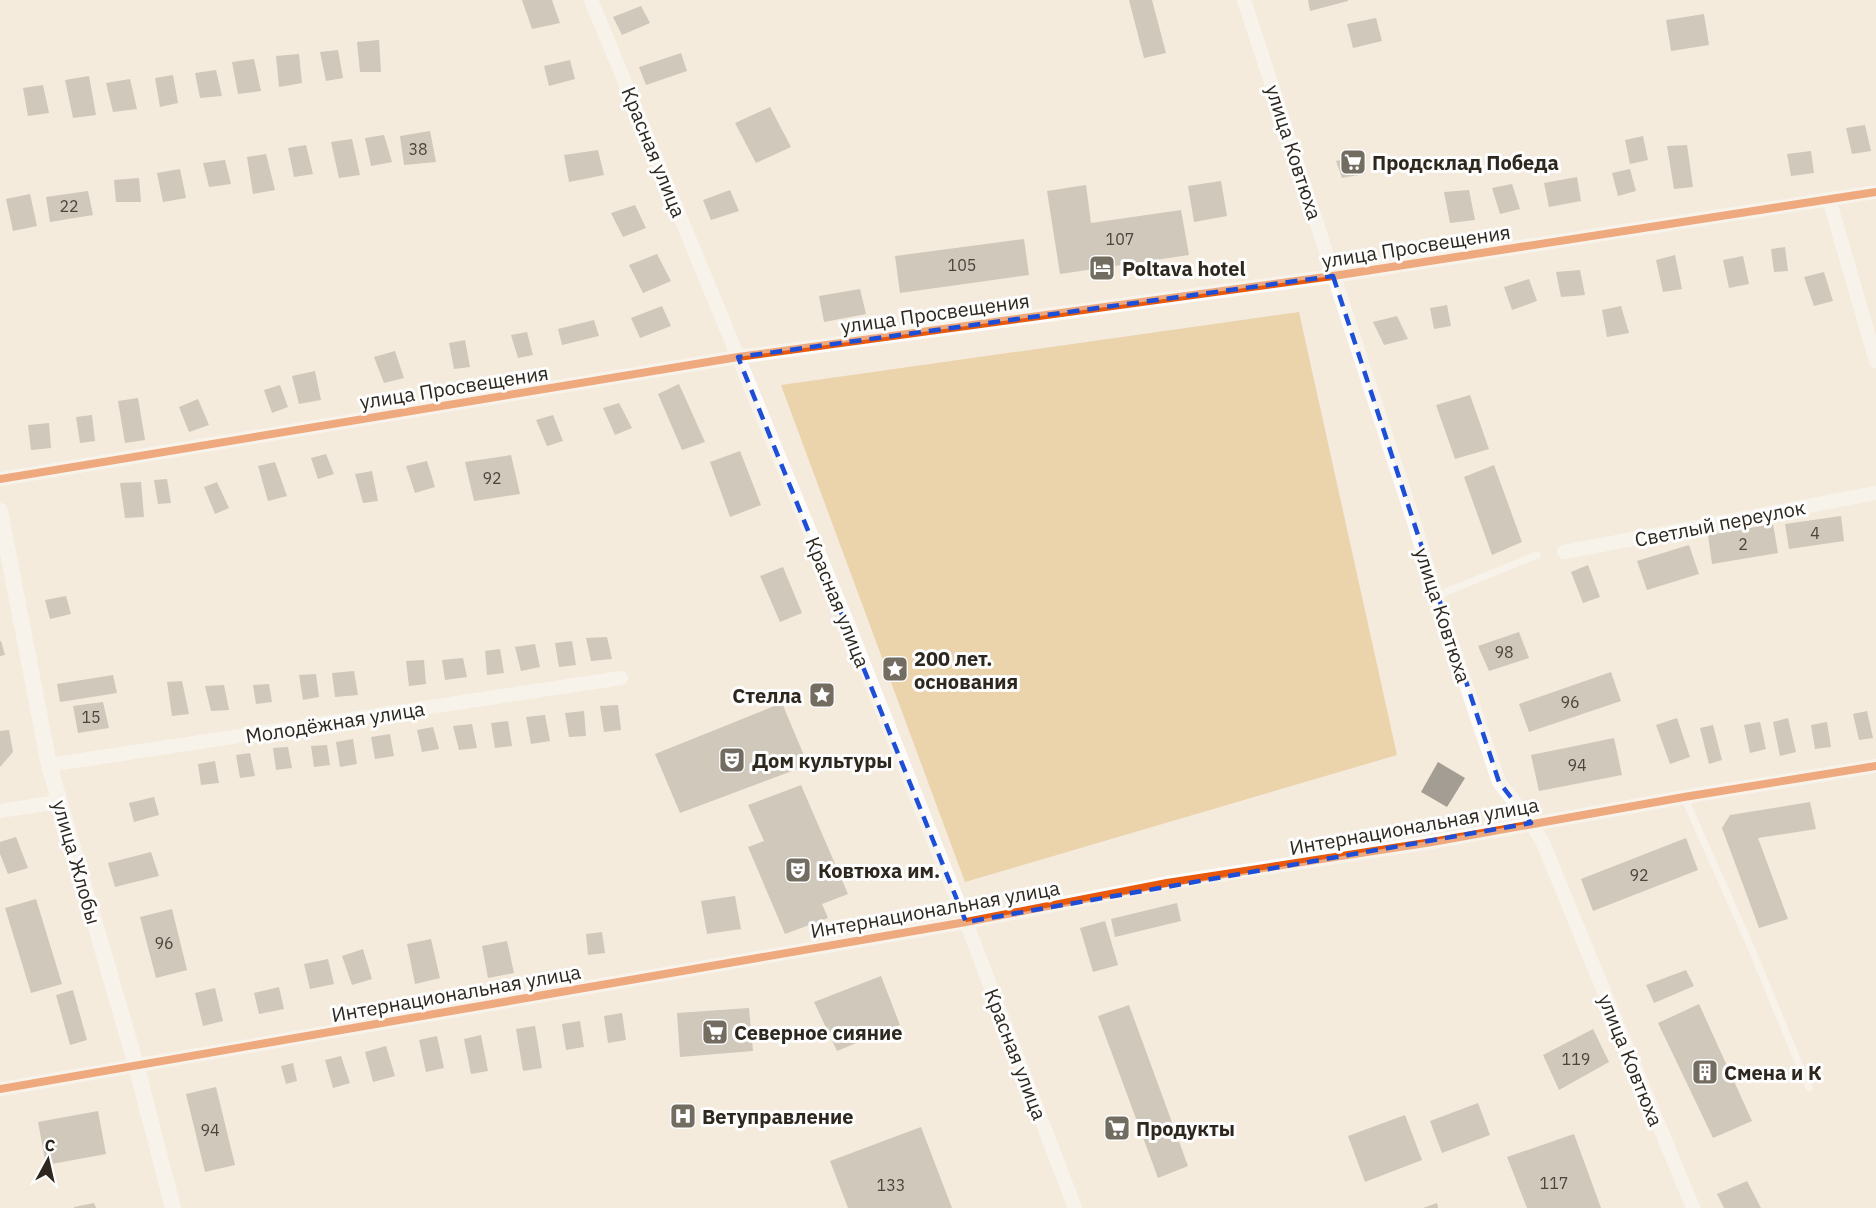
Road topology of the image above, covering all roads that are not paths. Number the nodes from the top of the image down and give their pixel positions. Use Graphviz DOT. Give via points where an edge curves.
graph roads {
  1 [pos="591,0"];
  2 [pos="1244,0"];
  3 [pos="1876,192"];
  4 [pos="1829,199"];
  5 [pos="1333,276"];
  6 [pos="738,357"];
  7 [pos="1876,360"];
  8 [pos="0,479"];
  9 [pos="1876,493"];
  10 [pos="0,512"];
  11 [pos="1564,552"];
  12 [pos="1538,555"];
  13 [pos="1436,596"];
  14 [pos="621,678"];
  15 [pos="49,765"];
  16 [pos="1876,766"];
  17 [pos="1684,797"];
  18 [pos="58,802"];
  19 [pos="0,810"];
  20 [pos="1531,823"];
  21 [pos="966,922"];
  22 [pos="136,1065"];
  23 [pos="1809,1088"];
  24 [pos="0,1089"];
  25 [pos="173,1208"];
  26 [pos="1076,1208"];
  27 [pos="1693,1208"];
  1 -- 6 [label="street, Красная улица"];
  2 -- 5 [label="street, улица Ковтюха"];
  3 -- 4 [label="street, улица Просвещения"];
  4 -- 5 [label="street, улица Просвещения"];
  4 -- 7 [label="street"];
  5 -- 6 [label="street, улица Просвещения"];
  5 -- 13 [label="street, улица Ковтюха"];
  6 -- 8 [label="street, улица Просвещения"];
  6 -- 21 [label="street, Красная улица"];
  9 -- 11 [label="street, Светлый переулок"];
  10 -- 15 [label="street, улица Жлобы"];
  12 -- 13 [label="lane"];
  13 -- 20 [label="street, улица Ковтюха" via="1499,782"];
  14 -- 15 [label="street, Молодёжная улица"];
  15 -- 18 [label="street, улица Жлобы"];
  16 -- 17 [label="street, Интернациональная улица"];
  17 -- 20 [label="street, Интернациональная улица"];
  17 -- 23 [label="lane"];
  18 -- 19 [label="street"];
  18 -- 22 [label="street, улица Жлобы"];
  20 -- 21 [label="street, Интернациональная улица"];
  20 -- 27 [label="street, улица Ковтюха" via="1543,843"];
  21 -- 22 [label="street, Интернациональная улица"];
  21 -- 26 [label="street, Красная улица"];
  22 -- 24 [label="street, Интернациональная улица"];
  22 -- 25 [label="street, улица Жлобы"];
}
